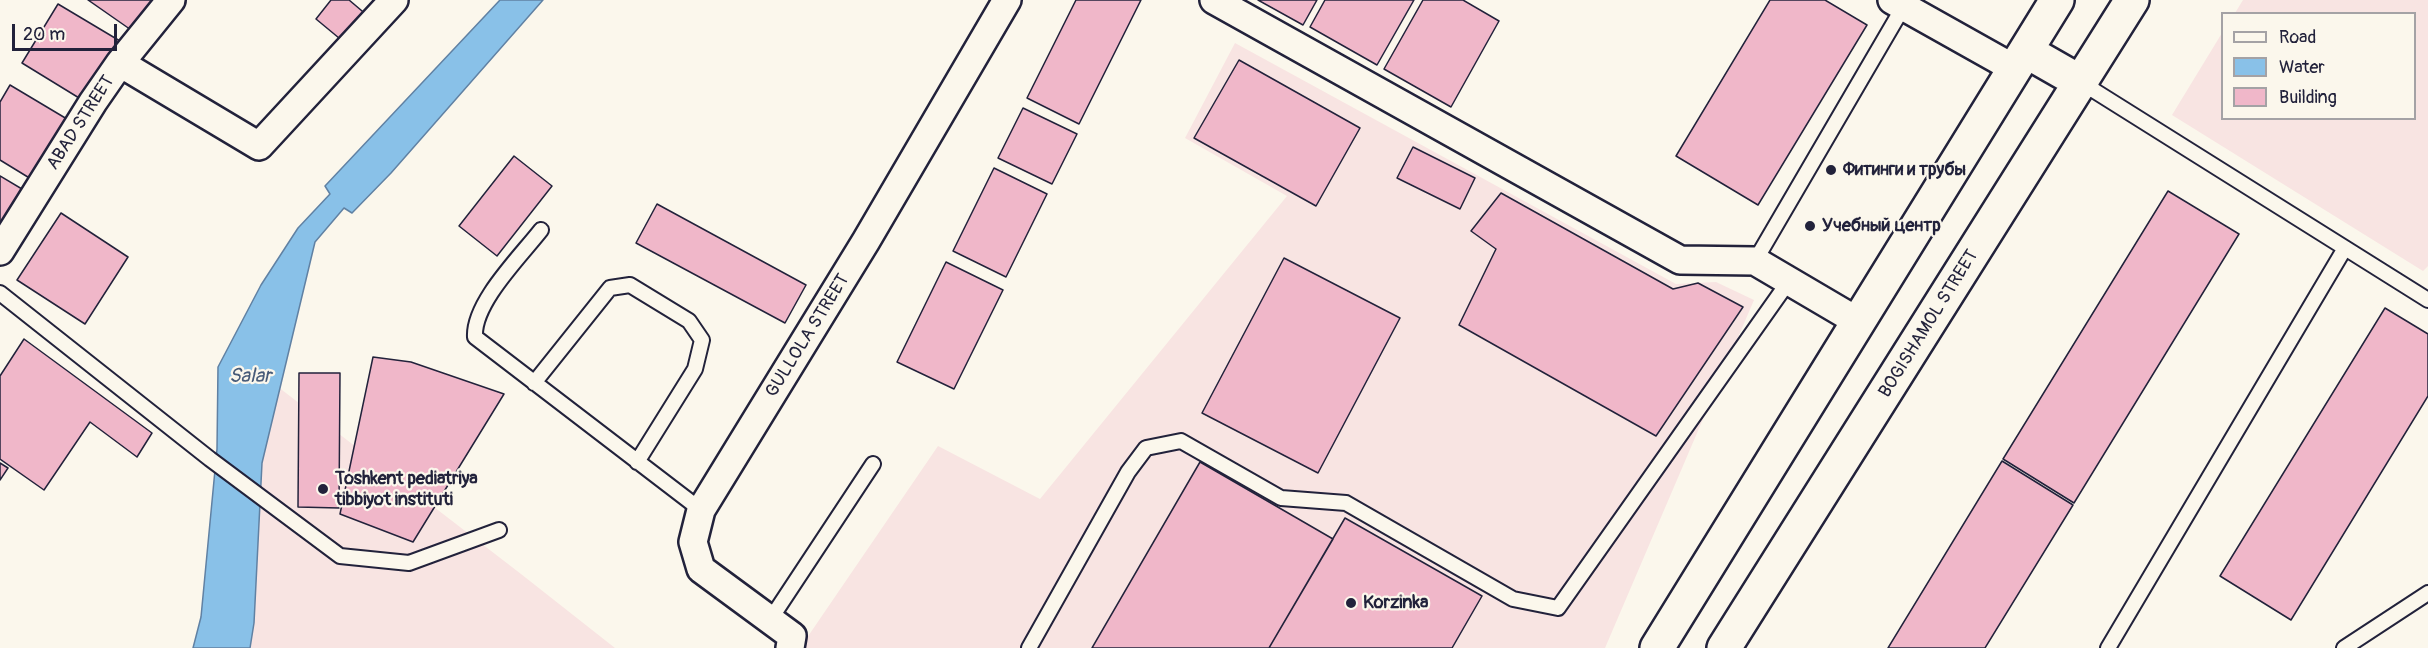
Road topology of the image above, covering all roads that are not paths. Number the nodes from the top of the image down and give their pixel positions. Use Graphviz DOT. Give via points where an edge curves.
graph roads {
  1 [pos="171,0"];
  2 [pos="394,0"];
  3 [pos="1214,0"];
  4 [pos="2056,0"];
  5 [pos="2132,0"];
  6 [pos="1005,1"];
  7 [pos="1901,2"];
  8 [pos="2020,60"];
  9 [pos="120,63"];
  10 [pos="2082,83"];
  11 [pos="541,230"];
  12 [pos="2345,248"];
  13 [pos="0,251"];
  14 [pos="1755,261"];
  15 [pos="1789,281"];
  16 [pos="0,293"];
  17 [pos="2428,300"];
  18 [pos="1857,321"];
  19 [pos="534,383"];
  20 [pos="637,462"];
  21 [pos="873,464"];
  22 [pos="701,510"];
  23 [pos="499,530"];
  24 [pos="2428,593"];
  25 [pos="770,620"];
  26 [pos="790,648"];
  27 [pos="1029,648"];
  28 [pos="1657,648"];
  29 [pos="1724,648"];
  30 [pos="2108,648"];
  31 [pos="2344,648"];
  1 -- 9 [label="street, ABAD STREET"];
  2 -- 9 [label="street" via="259,146"];
  3 -- 14 [label="street" via="1680,260"];
  4 -- 8 [label="main road"];
  5 -- 10 [label="main road, BOGISHAMOL STREET"];
  6 -- 22 [label="street, GULLOLA STREET" via="860,251"];
  7 -- 8 [label="street"];
  7 -- 14 [label="lane"];
  8 -- 10 [label="main road"];
  8 -- 18 [label="main road"];
  9 -- 13 [label="street, ABAD STREET"];
  10 -- 12 [label="lane"];
  10 -- 29 [label="main road, BOGISHAMOL STREET"];
  11 -- 19 [label="lane" via="482,307 474,327 475,337"];
  12 -- 17 [label="lane"];
  12 -- 30 [label="lane"];
  14 -- 15 [label="street"];
  15 -- 18 [label="street"];
  15 -- 27 [label="lane" via="1558,608 1513,599 1346,504 1281,498 1181,441 1146,448 1128,472"];
  16 -- 23 [label="lane" via="340,556 409,563"];
  18 -- 28 [label="main road"];
  19 -- 20 [label="lane"];
  19 -- 20 [label="lane" via="610,288 630,285 689,321 702,339 695,369"];
  20 -- 22 [label="lane"];
  21 -- 25 [label="lane"];
  22 -- 25 [label="street, GULLOLA STREET" via="693,542 701,569"];
  24 -- 31 [label="lane"];
  25 -- 26 [label="street, GULLOLA STREET" via="792,636"];
}
